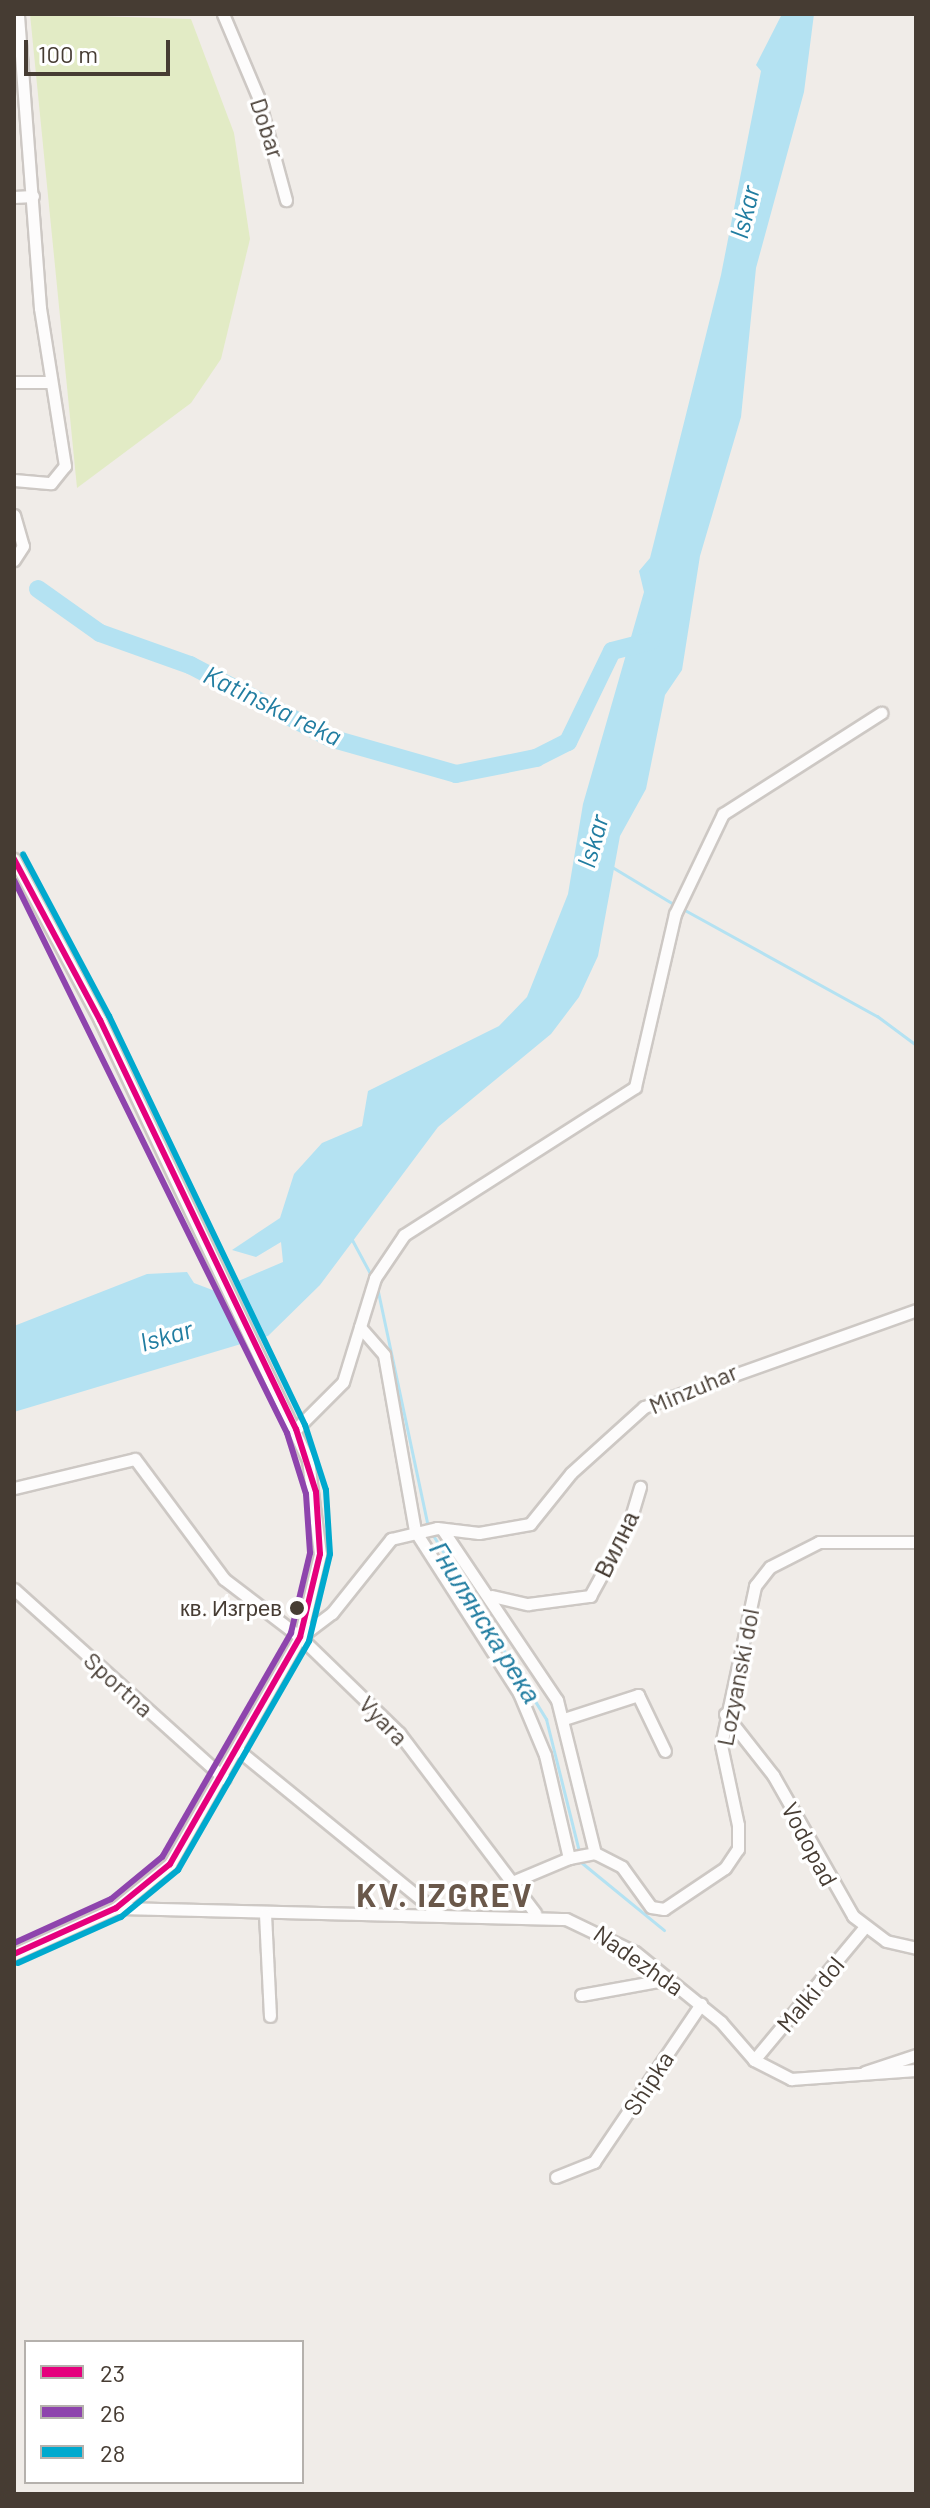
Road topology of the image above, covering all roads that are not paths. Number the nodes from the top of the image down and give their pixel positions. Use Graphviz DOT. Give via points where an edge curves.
graph roads {
  1 [pos="18,14"];
  2 [pos="223,14"];
  3 [pos="33,196"];
  4 [pos="14,197"];
  5 [pos="286,200"];
  6 [pos="14,382"];
  7 [pos="51,382"];
  8 [pos="14,480"];
  9 [pos="14,515"];
  10 [pos="14,560"];
  11 [pos="881,713"];
  12 [pos="14,859"];
  13 [pos="916,1310"];
  14 [pos="360,1327"];
  15 [pos="296,1429"];
  16 [pos="640,1487"];
  17 [pos="14,1488"];
  18 [pos="439,1529"];
  19 [pos="418,1530"];
  20 [pos="916,1542"];
  21 [pos="14,1589"];
  22 [pos="492,1596"];
  23 [pos="300,1637"];
  24 [pos="725,1714"];
  25 [pos="564,1719"];
  26 [pos="238,1750"];
  27 [pos="665,1751"];
  28 [pos="224,1778"];
  29 [pos="591,1853"];
  30 [pos="571,1857"];
  31 [pos="512,1882"];
  32 [pos="116,1908"];
  33 [pos="438,1913"];
  34 [pos="535,1913"];
  35 [pos="265,1914"];
  36 [pos="865,1927"];
  37 [pos="916,1948"];
  38 [pos="14,1954"];
  39 [pos="669,1979"];
  40 [pos="581,1995"];
  41 [pos="701,2004"];
  42 [pos="270,2016"];
  43 [pos="916,2055"];
  44 [pos="754,2060"];
  45 [pos="916,2070"];
  46 [pos="853,2077"];
  47 [pos="556,2177"];
  1 -- 3 [label="street"];
  2 -- 5 [label="street, Dobar" via="258,97"];
  3 -- 4 [label="street"];
  3 -- 7 [label="street"];
  6 -- 7 [label="street"];
  7 -- 8 [label="street" via="65,466 59,481"];
  9 -- 10 [label="street" via="23,546"];
  11 -- 14 [label="street" via="736,802 709,832 675,914 635,1087 414,1226 375,1278"];
  12 -- 15 [label="street" via="181,1187"];
  13 -- 18 [label="street, Minzuhar" via="644,1407 571,1473 530,1524 479,1533"];
  14 -- 15 [label="street" via="343,1382"];
  14 -- 19 [label="street" via="384,1355"];
  15 -- 23 [label="street" via="320,1523 318,1577"];
  16 -- 22 [label="street, Вилна" via="628,1527 590,1596 528,1604"];
  17 -- 23 [label="street, Vyara" via="135,1459 203,1556"];
  18 -- 19 [label="street, Minzuhar"];
  18 -- 22 [label="street"];
  19 -- 23 [label="street" via="391,1539 332,1613"];
  19 -- 30 [label="street" via="519,1693 545,1755"];
  20 -- 24 [label="street, Lozyanski dol" via="819,1542 770,1567 749,1607 741,1671"];
  21 -- 28 [label="street, Sportna"];
  22 -- 25 [label="street"];
  23 -- 26 [label="street"];
  23 -- 31 [label="street, Vyara" via="399,1733"];
  24 -- 29 [label="street, Lozyanski dol" via="722,1770 738,1825 738,1849 725,1868 664,1909 651,1907 622,1867"];
  24 -- 36 [label="street, Vodopad" via="773,1775 838,1896"];
  25 -- 27 [label="street" via="638,1695"];
  25 -- 29 [label="street"];
  26 -- 28 [label="street"];
  26 -- 33 [label="street"];
  28 -- 32 [label="street" via="170,1864"];
  29 -- 30 [label="street"];
  30 -- 31 [label="street"];
  31 -- 34 [label="street, Vyara"];
  32 -- 35 [label="street, Nadezhda"];
  32 -- 38 [label="street"];
  33 -- 34 [label="street, Nadezhda"];
  33 -- 35 [label="street, Nadezhda"];
  34 -- 39 [label="street, Nadezhda" via="593,1926"];
  35 -- 42 [label="street"];
  36 -- 37 [label="street, Vodopad"];
  36 -- 44 [label="street, Malki dol"];
  39 -- 40 [label="street"];
  39 -- 41 [label="street, Nadezhda"];
  41 -- 44 [label="street, Nadezhda"];
  41 -- 47 [label="street, Shipka" via="594,2162"];
  43 -- 46 [label="street"];
  44 -- 46 [label="street, Nadezhda" via="791,2079"];
  45 -- 46 [label="street"];
}
